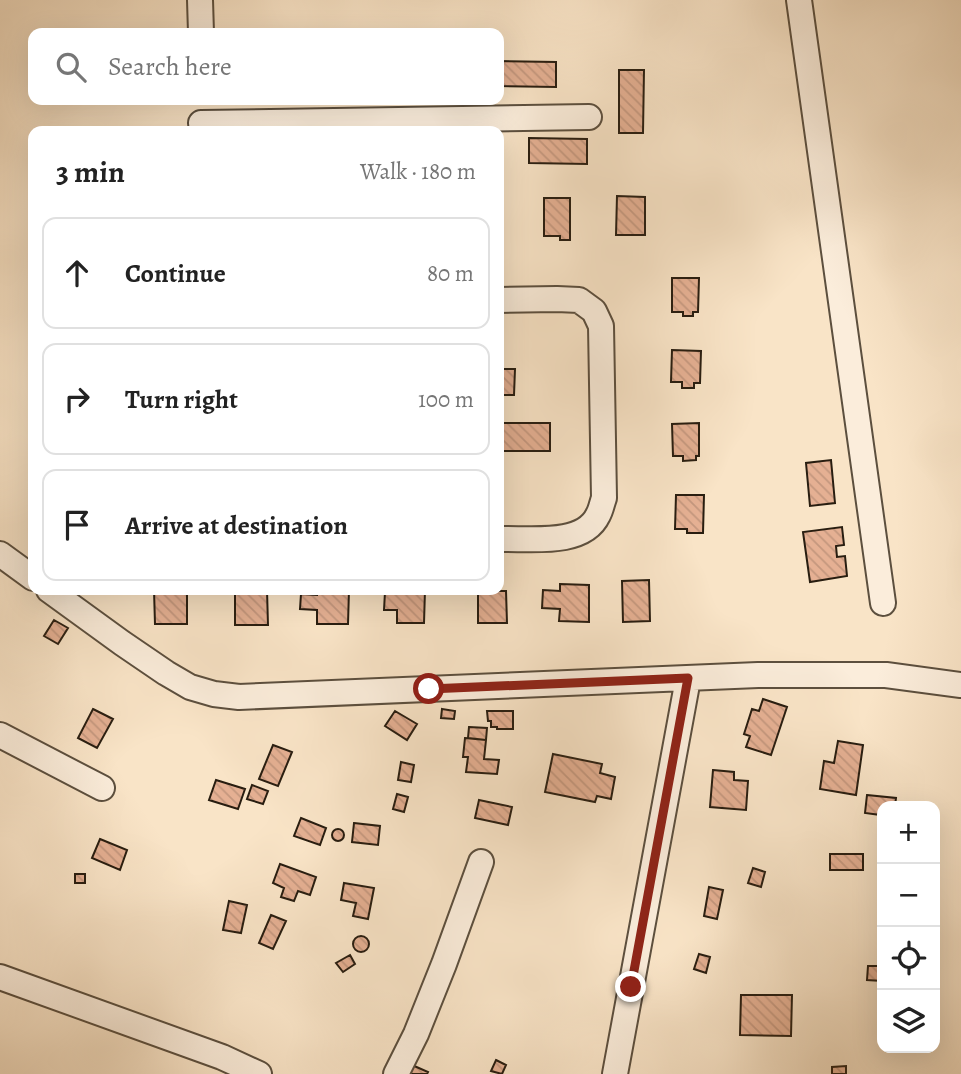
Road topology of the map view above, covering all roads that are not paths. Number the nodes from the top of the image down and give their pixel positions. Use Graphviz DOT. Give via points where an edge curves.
graph roads {
  1 [pos="200,0"];
  2 [pos="805,1"];
  3 [pos="201,28"];
  4 [pos="589,117"];
  5 [pos="201,118"];
  6 [pos="504,300"];
  7 [pos="504,538"];
  8 [pos="0,554"];
  9 [pos="28,574"];
  10 [pos="56,595"];
  11 [pos="883,603"];
  12 [pos="688,678"];
  13 [pos="961,685"];
  14 [pos="0,735"];
  15 [pos="102,788"];
  16 [pos="481,862"];
  17 [pos="0,977"];
  18 [pos="619,1071"];
  19 [pos="259,1074"];
  20 [pos="396,1074"];
  1 -- 3 [label="street"];
  2 -- 11 [label="street"];
  4 -- 5 [label="street"];
  6 -- 7 [label="street" via="579,300 594,311 601,326 604,498 598,517 584,531 566,538"];
  8 -- 9 [label="street"];
  10 -- 12 [label="street" via="166,673 214,694 239,697"];
  12 -- 13 [label="street" via="886,675"];
  12 -- 18 [label="street"];
  14 -- 15 [label="street"];
  16 -- 20 [label="street" via="416,1034"];
  17 -- 19 [label="street" via="222,1056"];
}
